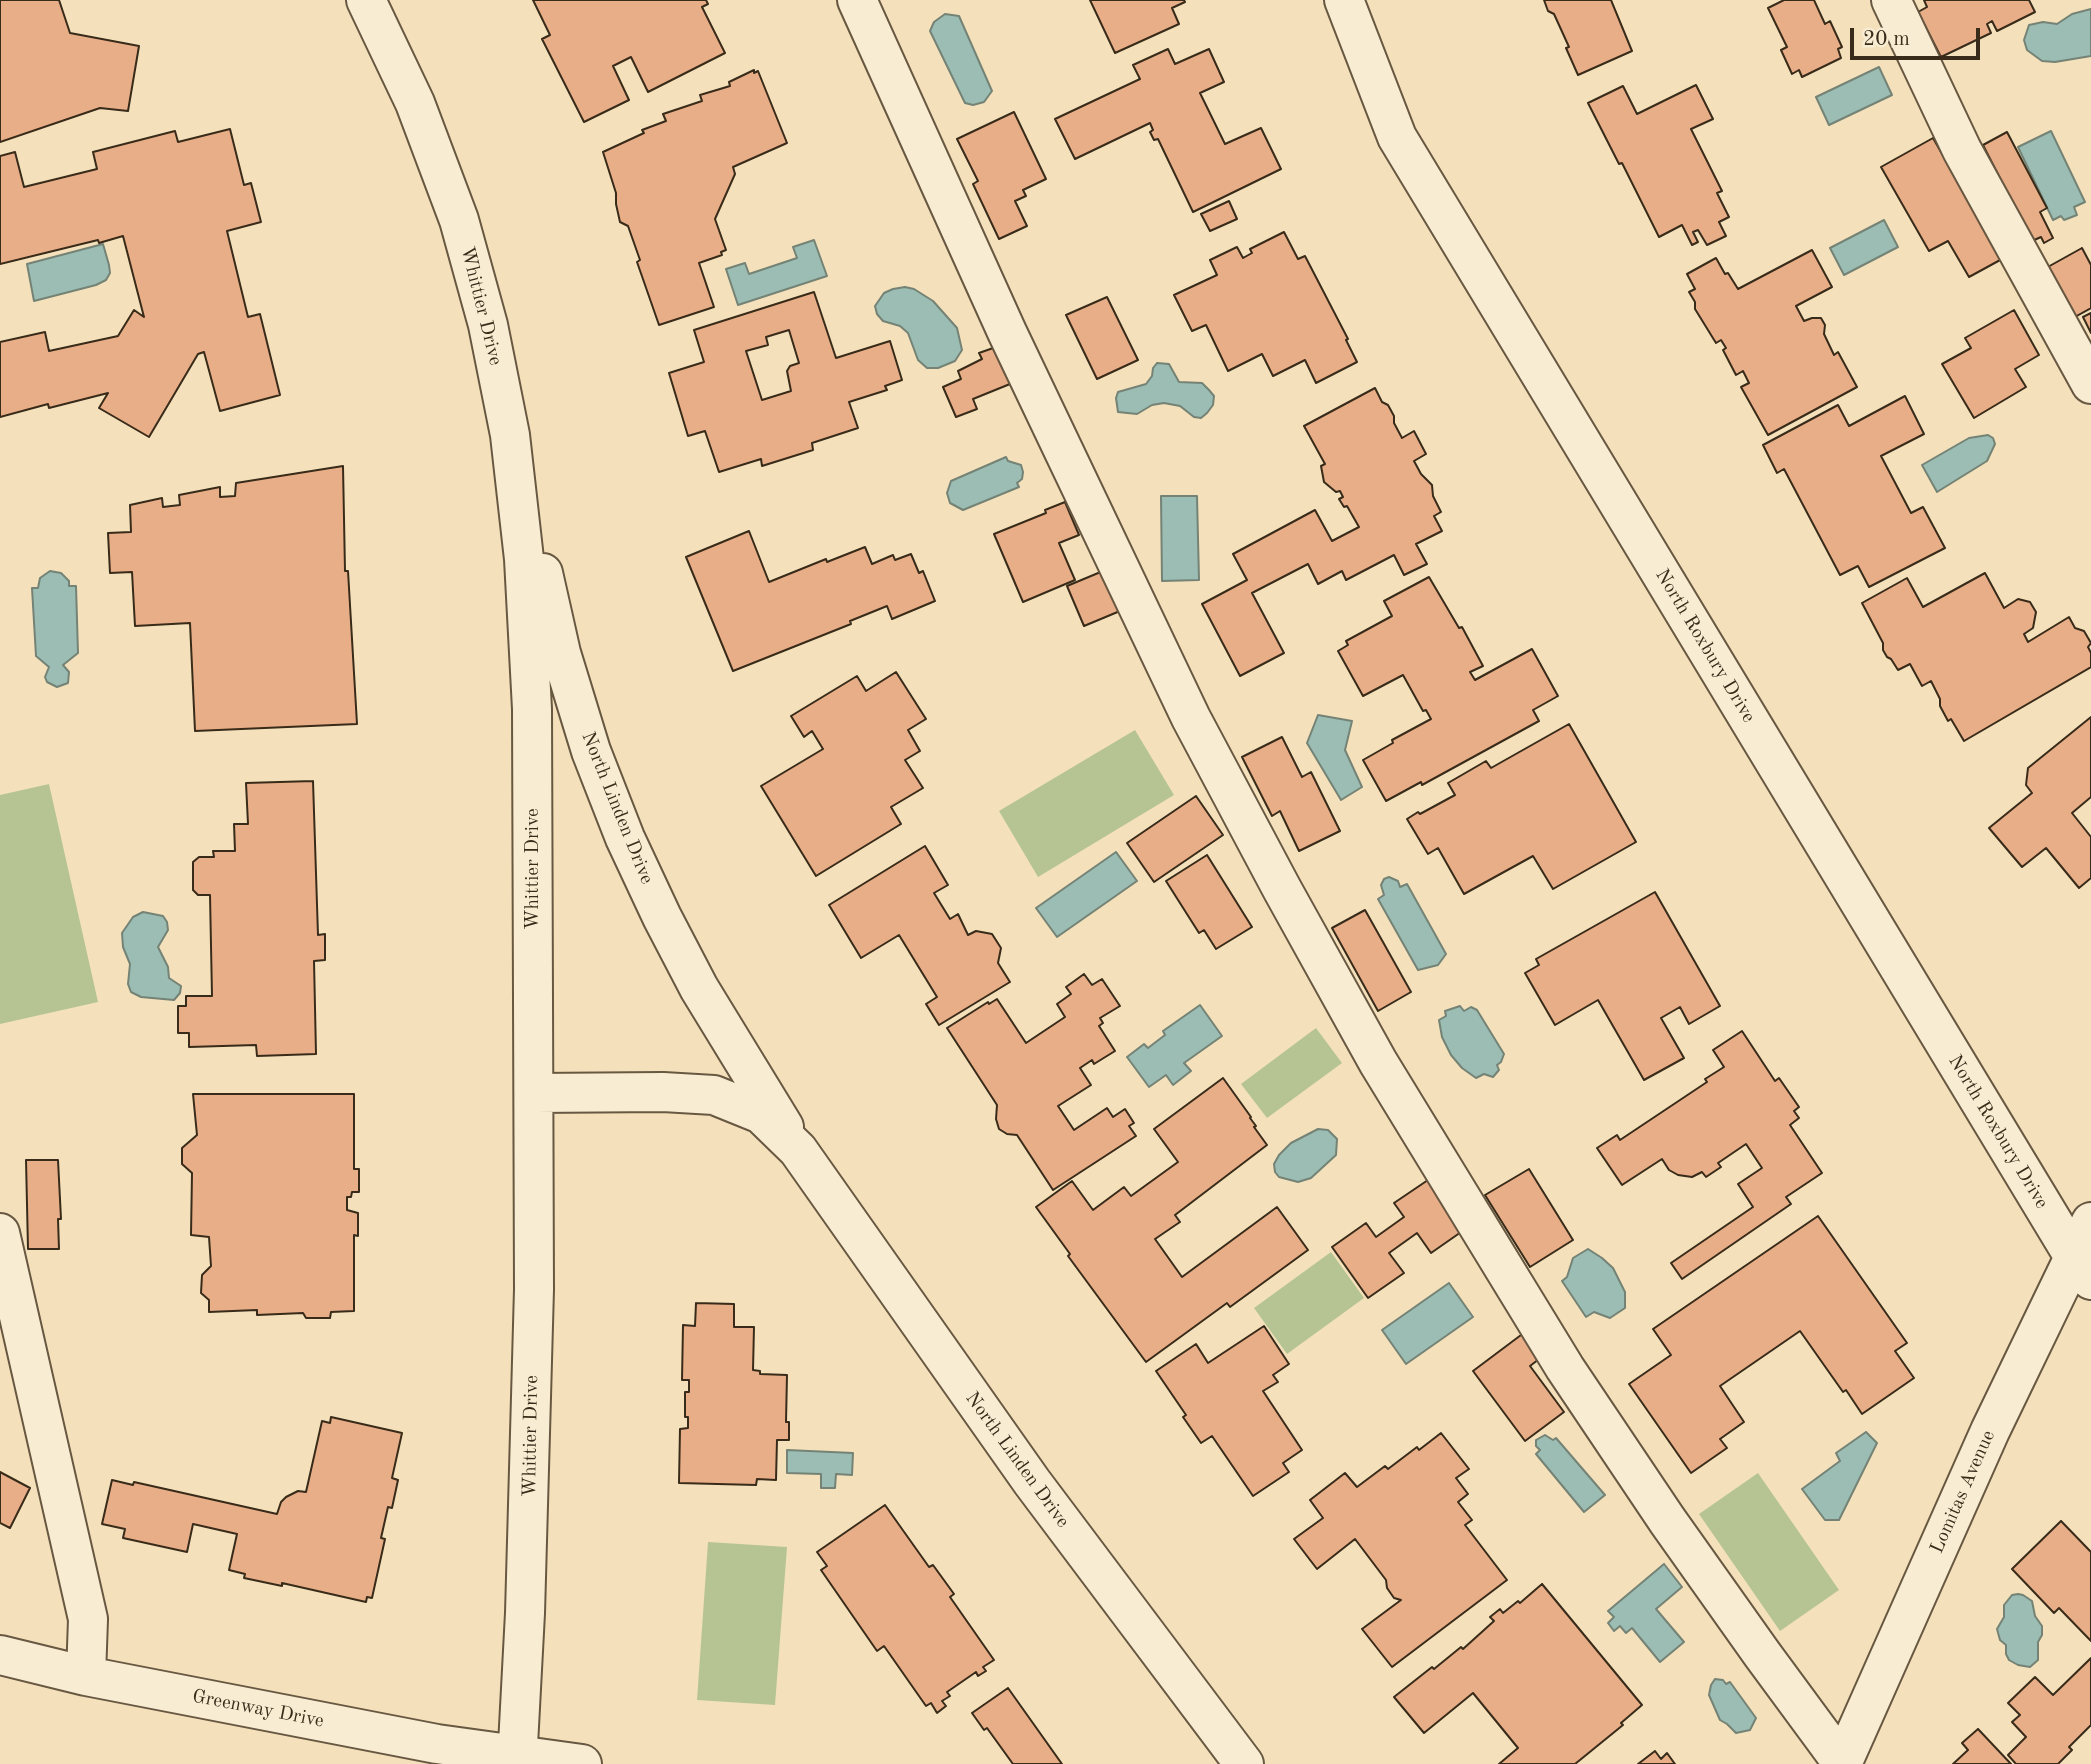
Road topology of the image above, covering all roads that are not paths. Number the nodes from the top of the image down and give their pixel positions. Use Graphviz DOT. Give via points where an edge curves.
graph roads {
  1 [pos="366,0"];
  2 [pos="857,0"];
  3 [pos="1344,0"];
  4 [pos="1891,0"];
  5 [pos="2091,384"];
  6 [pos="510,435"];
  7 [pos="535,1093"];
  8 [pos="798,1150"];
  9 [pos="2091,1222"];
  10 [pos="0,1233"];
  11 [pos="2082,1268"];
  12 [pos="0,1655"];
  13 [pos="86,1676"];
  14 [pos="518,1760"];
  15 [pos="582,1764"];
  16 [pos="1244,1764"];
  17 [pos="1842,1764"];
  1 -- 6 [label="street, Whittier Drive" via="415,103 459,220 488,325"];
  2 -- 17 [label="street" via="1007,332 1191,718 1371,1051 1565,1368 1667,1520"];
  3 -- 11 [label="street, North Roxbury Drive" via="1397,137"];
  4 -- 5 [label="street" via="1962,150"];
  6 -- 7 [label="street, Whittier Drive" via="524,559 532,709"];
  6 -- 8 [label="street, North Linden Drive" via="561,653 591,751 625,838 699,988"];
  7 -- 8 [label="street, North Linden Drive" via="714,1095 761,1114"];
  7 -- 14 [label="street, Whittier Drive" via="531,1434"];
  8 -- 16 [label="street, North Linden Drive" via="1032,1482"];
  9 -- 11 [label="street, Lomitas Avenue"];
  10 -- 13 [label="street" via="88,1619"];
  11 -- 17 [label="street, Lomitas Avenue" via="1990,1431"];
  12 -- 13 [label="street, Greenway Drive"];
  13 -- 14 [label="street, Greenway Drive"];
  14 -- 15 [label="street, Greenway Drive"];
}
